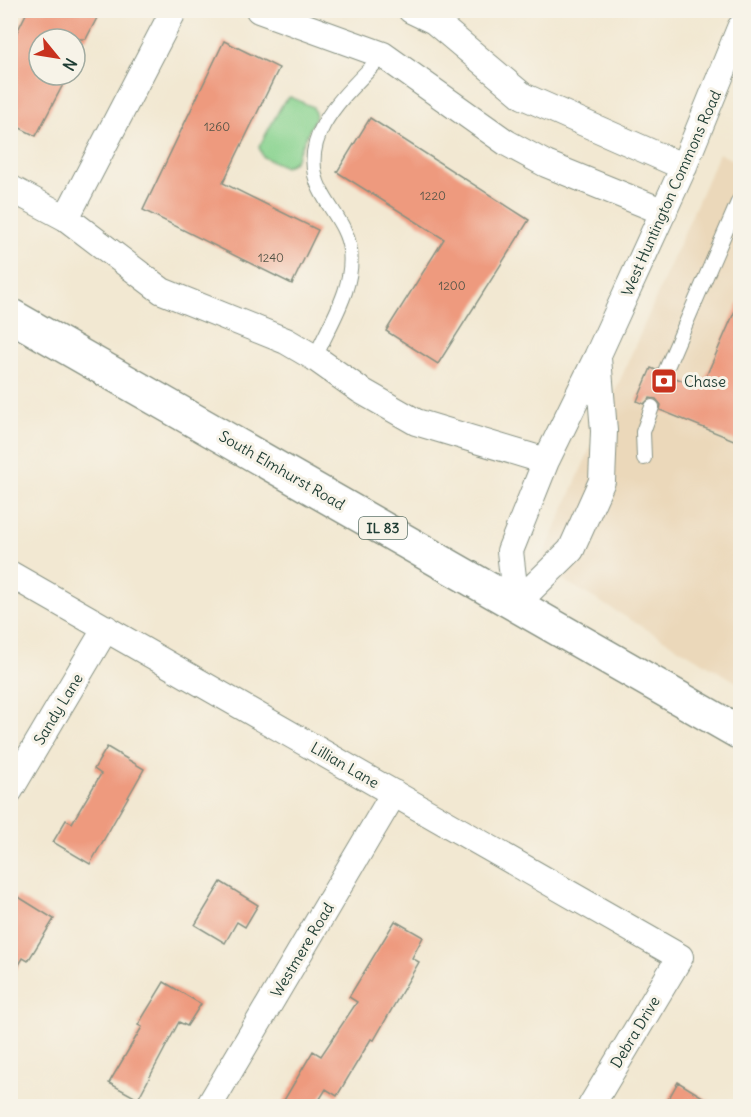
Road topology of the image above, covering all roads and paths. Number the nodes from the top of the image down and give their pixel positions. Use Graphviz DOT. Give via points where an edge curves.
graph roads {
  1 [pos="174,10"];
  2 [pos="259,10"];
  3 [pos="411,10"];
  4 [pos="741,28"];
  5 [pos="383,54"];
  6 [pos="684,167"];
  7 [pos="10,188"];
  8 [pos="739,200"];
  9 [pos="664,212"];
  10 [pos="66,218"];
  11 [pos="10,315"];
  12 [pos="597,357"];
  13 [pos="315,358"];
  14 [pos="664,374"];
  15 [pos="652,407"];
  16 [pos="644,458"];
  17 [pos="546,461"];
  18 [pos="10,574"];
  19 [pos="516,604"];
  20 [pos="106,628"];
  21 [pos="741,733"];
  22 [pos="10,789"];
  23 [pos="394,793"];
  24 [pos="680,957"];
  25 [pos="209,1107"];
  26 [pos="591,1107"];
  1 -- 10 [label="street"];
  2 -- 5 [label="street"];
  3 -- 6 [label="street" via="434,21 523,96"];
  4 -- 6 [label="street, West Huntington Commons Road"];
  5 -- 9 [label="street" via="507,143 546,164"];
  5 -- 13 [label="lane" via="334,107 313,148 315,175 346,234 350,252 345,294"];
  6 -- 9 [label="street, West Huntington Commons Road"];
  7 -- 10 [label="street"];
  8 -- 14 [label="lane"];
  9 -- 12 [label="street, West Huntington Commons Road"];
  10 -- 13 [label="street" via="162,291 286,341"];
  11 -- 19 [label="main road, South Elmhurst Road / IL 83"];
  12 -- 17 [label="street, West Huntington Commons Road"];
  12 -- 19 [label="street" via="604,431 602,481 571,550"];
  13 -- 17 [label="street" via="416,422"];
  15 -- 16 [label="lane" via="643,432"];
  17 -- 19 [label="street, West Huntington Commons Road" via="510,551"];
  18 -- 20 [label="street, Lillian Lane"];
  19 -- 21 [label="main road, South Elmhurst Road / IL 83"];
  20 -- 22 [label="street, Sandy Lane"];
  20 -- 23 [label="street, Lillian Lane"];
  23 -- 24 [label="street, Lillian Lane"];
  23 -- 25 [label="street, Westmere Road"];
  24 -- 26 [label="street, Debra Drive"];
}
